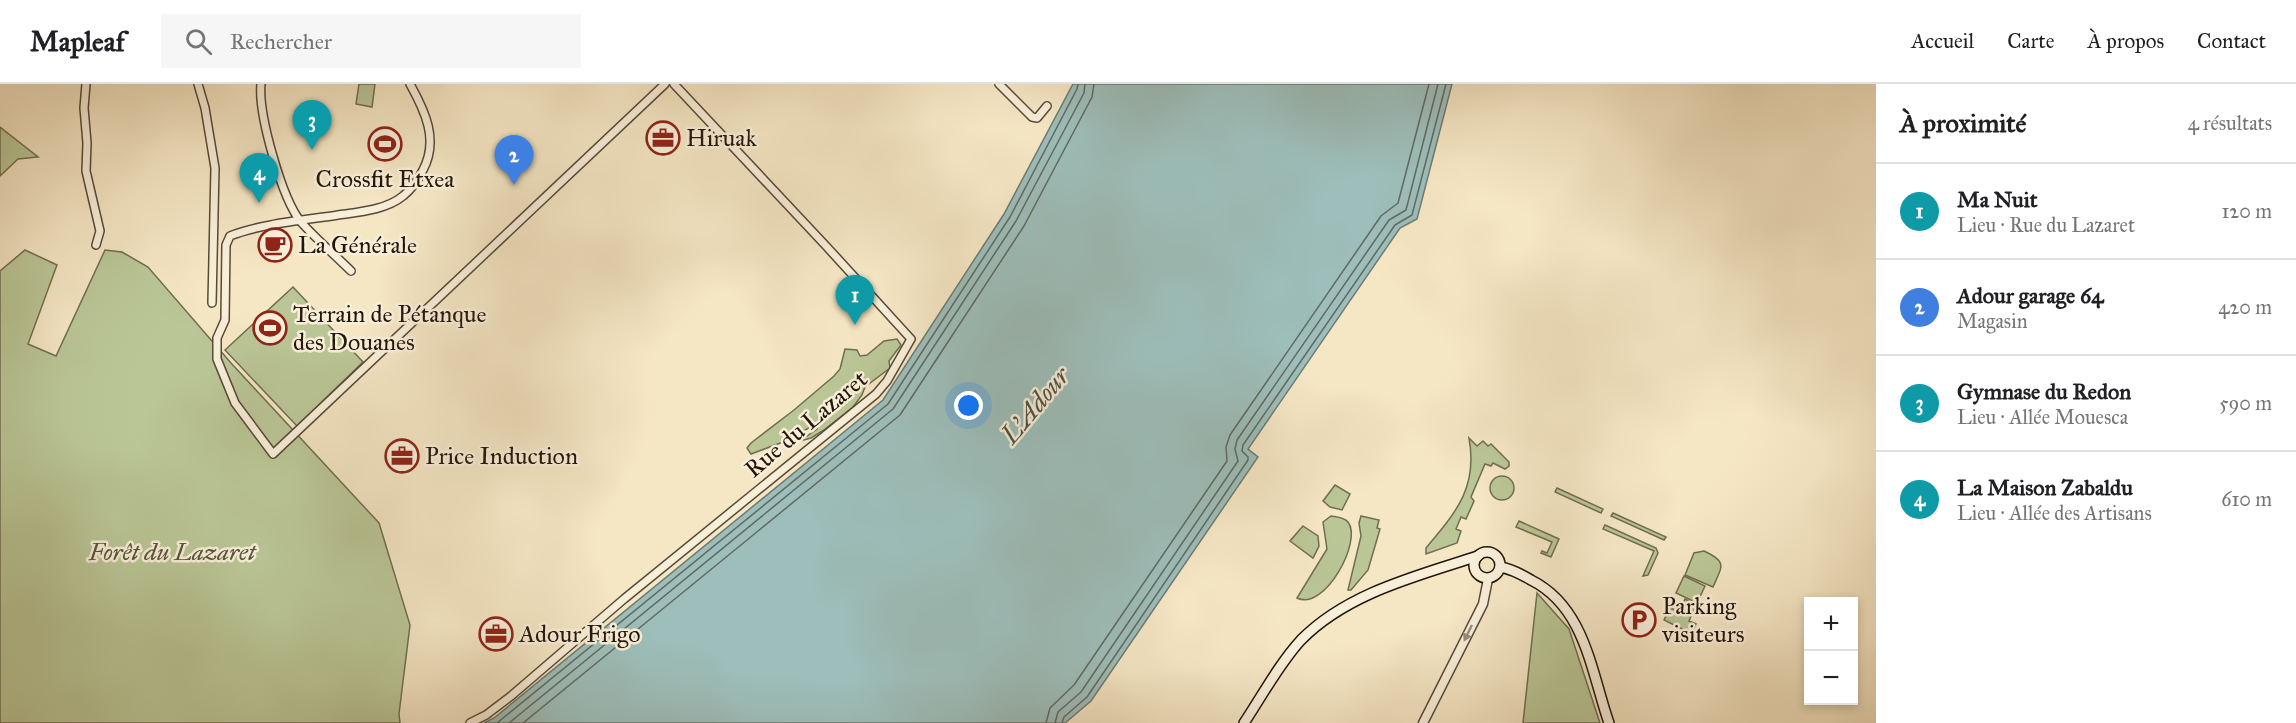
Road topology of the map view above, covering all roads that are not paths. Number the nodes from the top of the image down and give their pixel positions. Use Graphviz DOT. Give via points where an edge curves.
graph roads {
  1 [pos="86,84"];
  2 [pos="198,84"];
  3 [pos="261,84"];
  4 [pos="410,84"];
  5 [pos="665,84"];
  6 [pos="999,84"];
  7 [pos="676,85"];
  8 [pos="1047,106"];
  9 [pos="300,221"];
  10 [pos="96,245"];
  11 [pos="351,271"];
  12 [pos="212,303"];
  13 [pos="1478,556"];
  14 [pos="1461,561"];
  15 [pos="1474,566"];
  16 [pos="1500,567"];
  17 [pos="1488,579"];
  18 [pos="470,723"];
  19 [pos="1244,723"];
  20 [pos="1423,723"];
  21 [pos="1610,723"];
  1 -- 10 [label="street" via="86,171 100,231"];
  2 -- 12 [label="street" via="215,168"];
  3 -- 9 [label="street" via="263,115 287,198"];
  4 -- 9 [label="street" via="426,115 430,135 426,164 415,184 402,197 385,205"];
  5 -- 9 [label="street" via="273,454 236,402 217,359 217,338 225,320 226,245 230,236 238,233"];
  6 -- 8 [label="street" via="1032,117 1036,118"];
  7 -- 18 [label="street, Rue du Lazaret" via="910,339 876,394 511,696"];
  9 -- 11 [label="street"];
  13 -- 14 [label="main road"];
  13 -- 15 [label="main road"];
  13 -- 16 [label="main road" via="1493,553"];
  14 -- 15 [label="main road"];
  14 -- 19 [label="main road" via="1410,578 1327,619 1300,642"];
  15 -- 17 [label="main road" via="1476,573"];
  16 -- 17 [label="main road"];
  16 -- 21 [label="main road" via="1540,584 1571,616 1586,645"];
  17 -- 20 [label="street, one-way" via="1483,604"];
}
